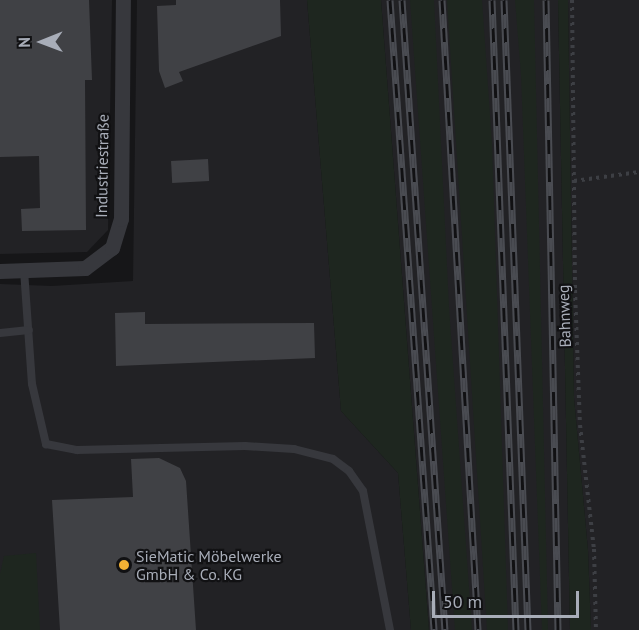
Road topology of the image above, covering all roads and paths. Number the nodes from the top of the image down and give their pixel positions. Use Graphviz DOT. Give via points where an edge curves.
graph roads {
  1 [pos="123,0"];
  2 [pos="572,0"];
  3 [pos="639,172"];
  4 [pos="574,181"];
  5 [pos="24,270"];
  6 [pos="0,271"];
  7 [pos="29,330"];
  8 [pos="0,333"];
  9 [pos="390,630"];
  10 [pos="596,630"];
  1 -- 5 [label="street, Industriestraße" via="121,219 112,248 85,268"];
  2 -- 4 [label="path, Bahnweg"];
  3 -- 4 [label="path"];
  4 -- 10 [label="path, Bahnweg" via="580,425 594,549"];
  5 -- 6 [label="street, Industriestraße"];
  5 -- 7 [label="lane"];
  7 -- 8 [label="lane"];
  7 -- 9 [label="lane" via="32,384 46,444 77,450 245,446 294,450 333,459 349,471 363,491"];
}
